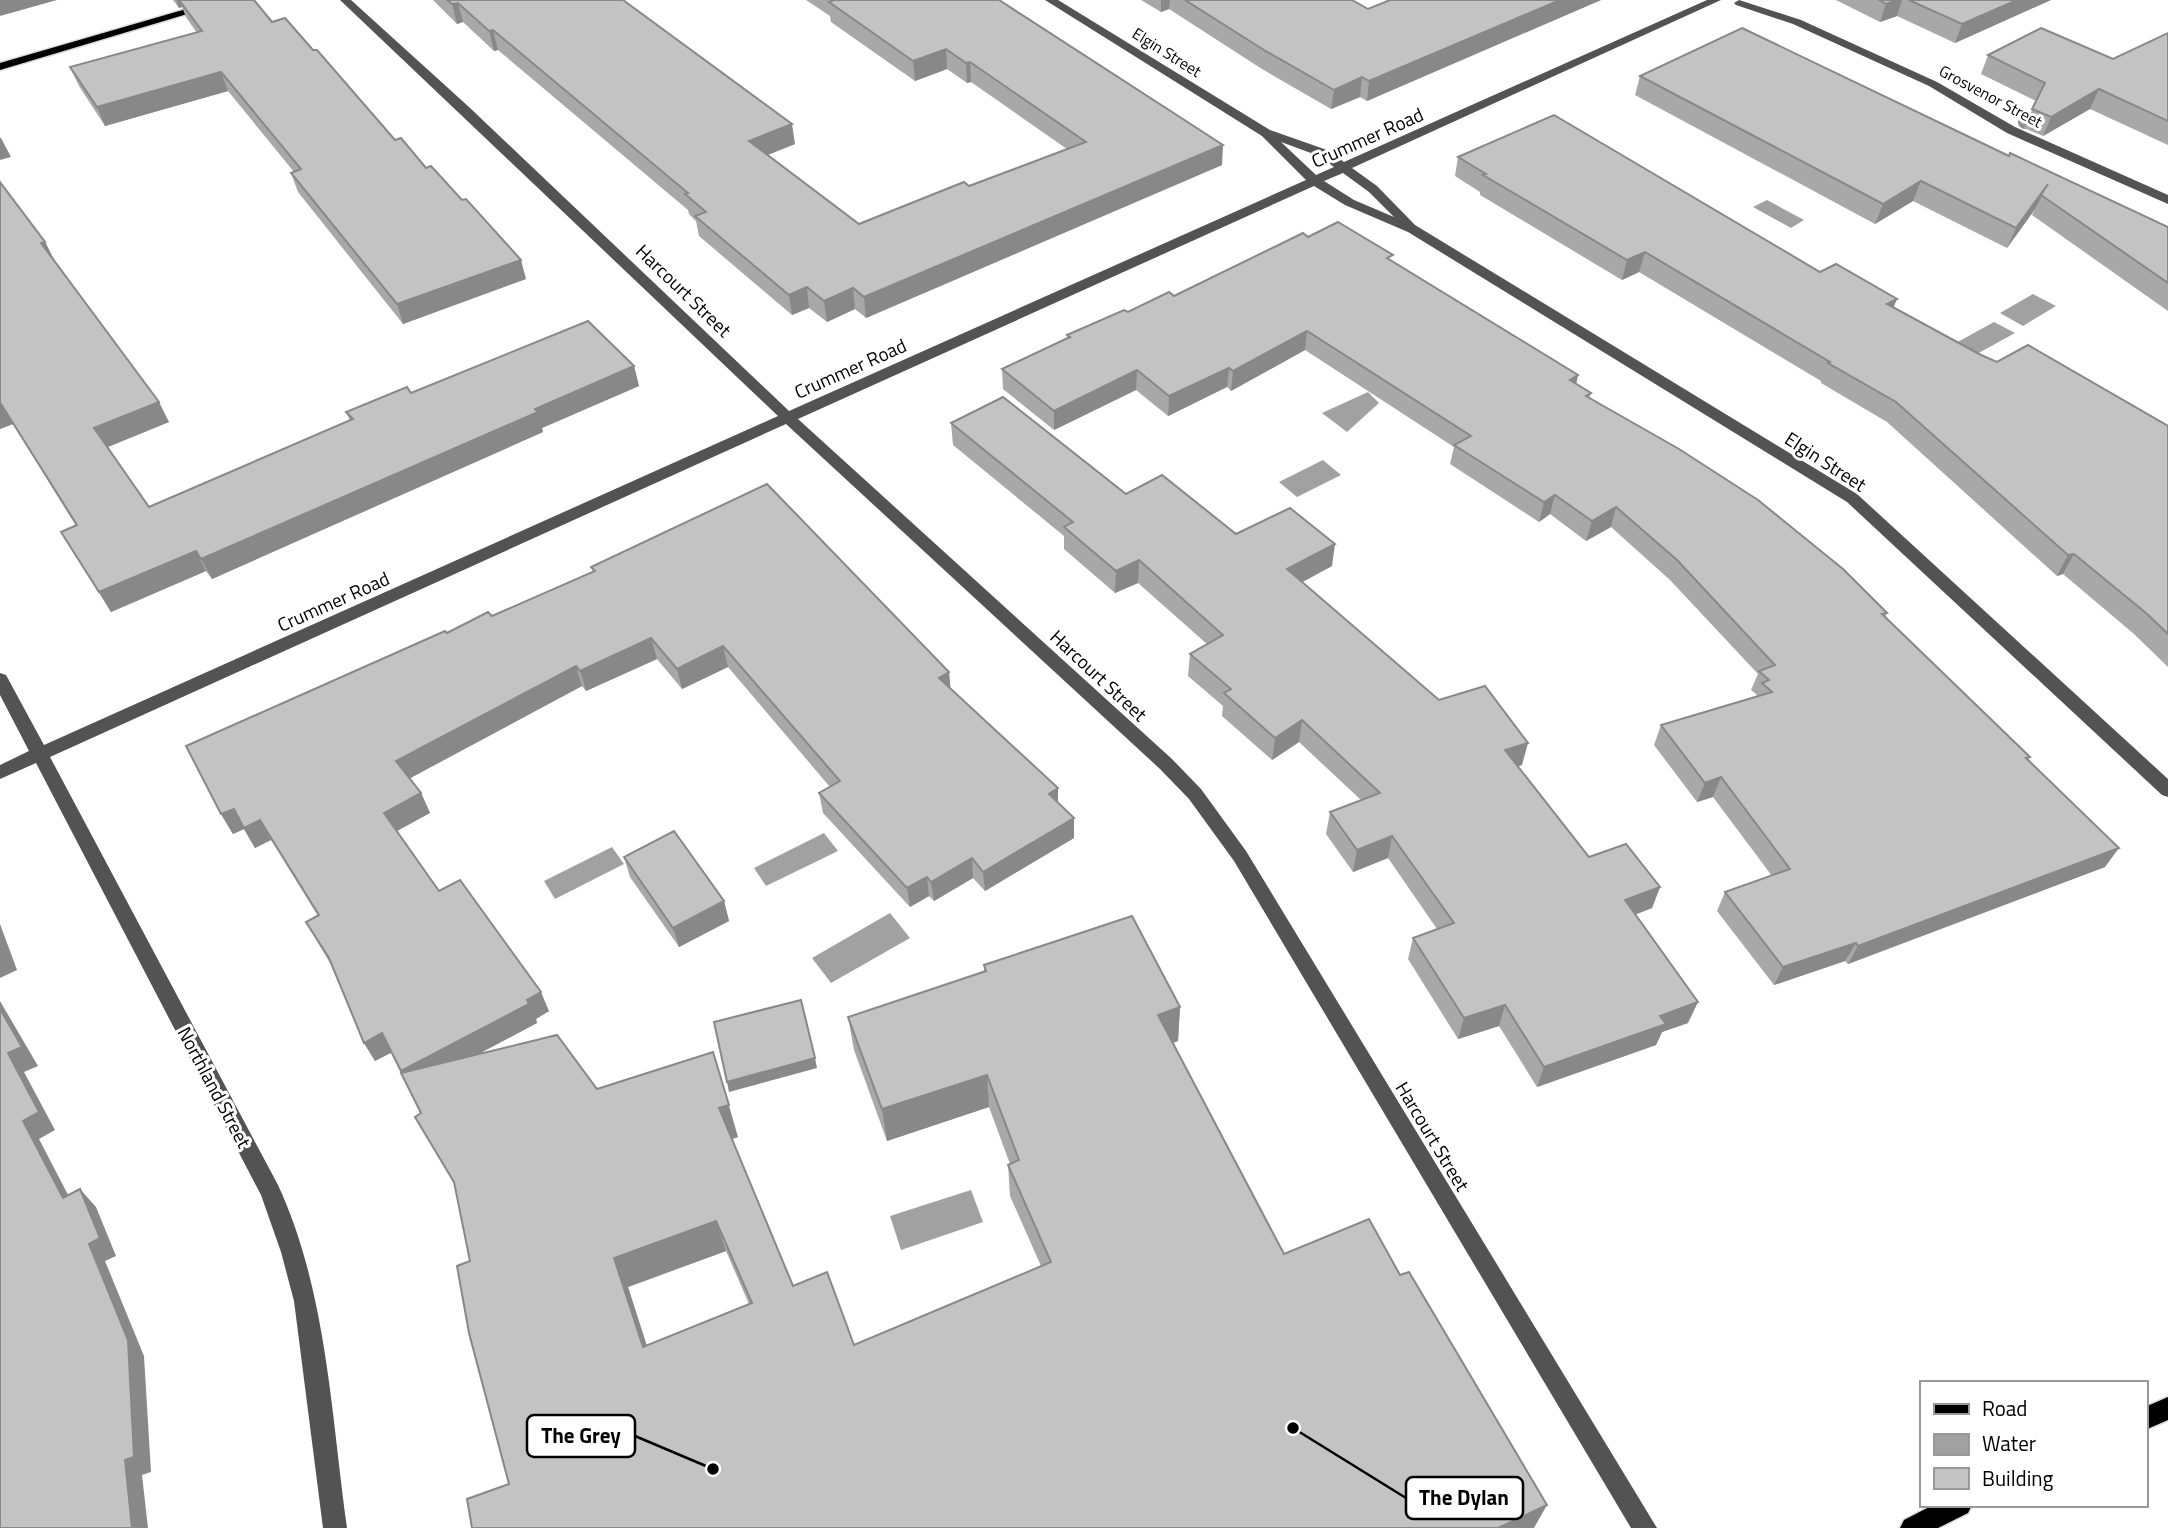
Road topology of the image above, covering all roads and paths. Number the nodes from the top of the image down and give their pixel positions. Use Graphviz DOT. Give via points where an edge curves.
graph roads {
  1 [pos="229,0"];
  2 [pos="345,0"];
  3 [pos="1050,0"];
  4 [pos="1716,0"];
  5 [pos="1727,0"];
  6 [pos="1755,0"];
  7 [pos="1766,0"];
  8 [pos="1740,3"];
  9 [pos="1797,22"];
  10 [pos="0,67"];
  11 [pos="1266,133"];
  12 [pos="1345,169"];
  13 [pos="1316,182"];
  14 [pos="2168,200"];
  15 [pos="1413,229"];
  16 [pos="787,418"];
  17 [pos="0,678"];
  18 [pos="39,754"];
  19 [pos="0,772"];
  20 [pos="2168,790"];
  21 [pos="2168,1408"];
  22 [pos="2147,1418"];
  23 [pos="1956,1507"];
  24 [pos="335,1528"];
  25 [pos="1645,1528"];
  26 [pos="1912,1528"];
  1 -- 10 [label="main road"];
  2 -- 16 [label="street, Harcourt Street"];
  3 -- 11 [label="street, Elgin Street"];
  4 -- 12 [label="street, Crummer Road"];
  5 -- 8 [label="street, Grosvenor Street"];
  6 -- 8 [label="street"];
  7 -- 9 [label="street, Grosvenor Street"];
  8 -- 9 [label="street, Grosvenor Street"];
  9 -- 14 [label="street, Grosvenor Street" via="1933,84 2011,130"];
  11 -- 12 [label="street, Elgin Street" via="1323,153"];
  11 -- 13 [label="street, Elgin Street"];
  12 -- 13 [label="street, Crummer Road"];
  12 -- 15 [label="street, Elgin Street" via="1373,189"];
  13 -- 15 [label="street, Elgin Street" via="1338,198"];
  13 -- 16 [label="street, Crummer Road"];
  15 -- 20 [label="street, Elgin Street" via="1852,498"];
  16 -- 18 [label="street, Crummer Road"];
  16 -- 25 [label="street, Harcourt Street" via="1166,764 1218,823"];
  17 -- 18 [label="street, Northland Street"];
  18 -- 19 [label="street, Crummer Road"];
  18 -- 24 [label="street, Northland Street" via="271,1192 305,1301"];
  21 -- 22 [label="main road"];
  23 -- 26 [label="main road"];
}
